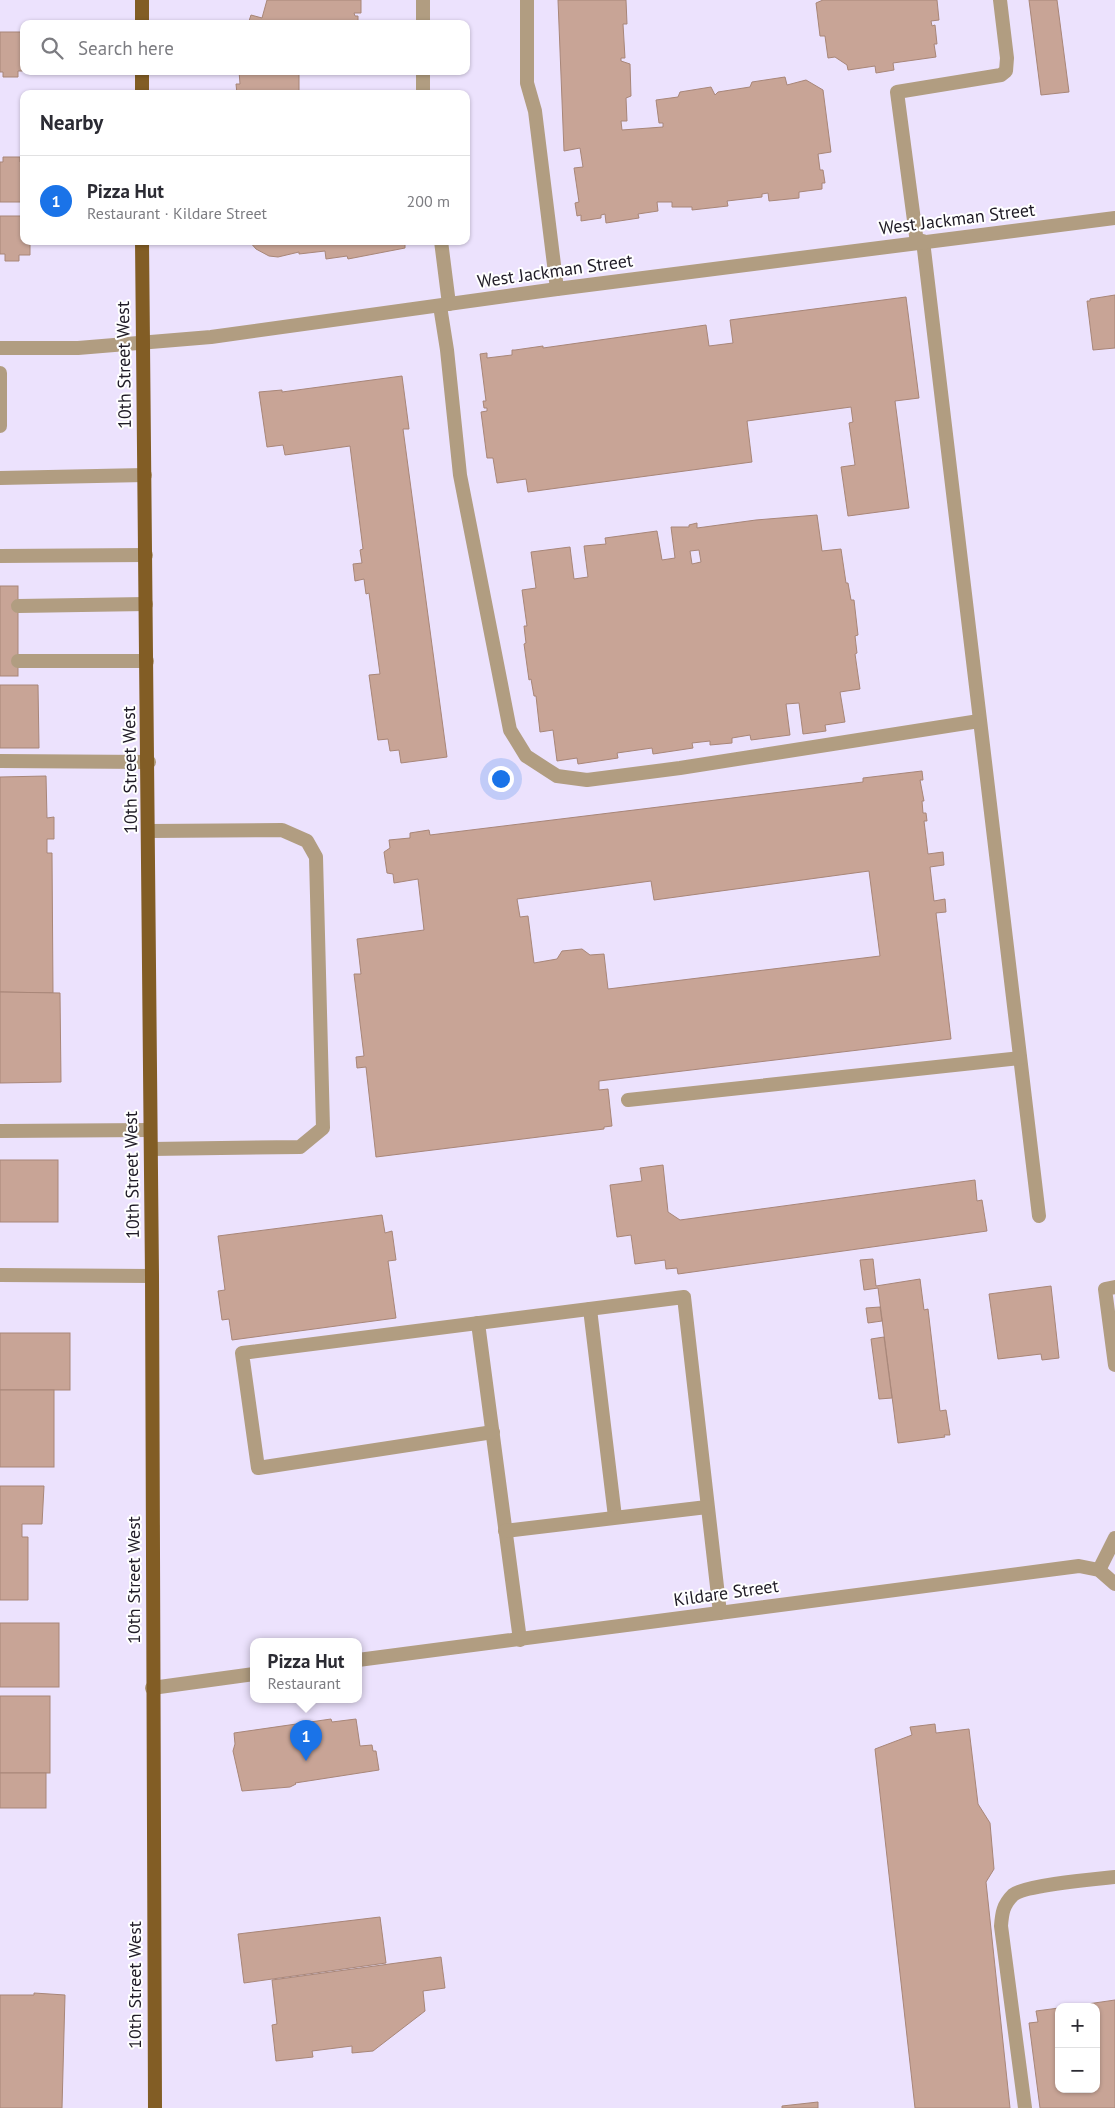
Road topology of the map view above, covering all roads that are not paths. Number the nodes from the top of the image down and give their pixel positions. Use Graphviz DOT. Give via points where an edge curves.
graph roads {
  1 [pos="142,0"];
  2 [pos="423,0"];
  3 [pos="527,0"];
  4 [pos="1000,0"];
  5 [pos="142,20"];
  6 [pos="423,20"];
  7 [pos="142,75"];
  8 [pos="423,75"];
  9 [pos="142,90"];
  10 [pos="423,90"];
  11 [pos="1115,218"];
  12 [pos="920,242"];
  13 [pos="142,245"];
  14 [pos="441,245"];
  15 [pos="557,289"];
  16 [pos="444,305"];
  17 [pos="143,344"];
  18 [pos="0,348"];
  19 [pos="0,373"];
  20 [pos="0,426"];
  21 [pos="145,476"];
  22 [pos="0,478"];
  23 [pos="146,555"];
  24 [pos="0,556"];
  25 [pos="146,604"];
  26 [pos="18,606"];
  27 [pos="18,661"];
  28 [pos="147,661"];
  29 [pos="979,722"];
  30 [pos="0,761"];
  31 [pos="149,762"];
  32 [pos="149,831"];
  33 [pos="1020,1058"];
  34 [pos="628,1100"];
  35 [pos="150,1130"];
  36 [pos="0,1131"];
  37 [pos="151,1149"];
  38 [pos="1039,1216"];
  39 [pos="0,1275"];
  40 [pos="152,1276"];
  41 [pos="1115,1287"];
  42 [pos="590,1309"];
  43 [pos="478,1323"];
  44 [pos="1115,1365"];
  45 [pos="494,1432"];
  46 [pos="707,1506"];
  47 [pos="615,1517"];
  48 [pos="505,1531"];
  49 [pos="1115,1538"];
  50 [pos="1099,1570"];
  51 [pos="1115,1584"];
  52 [pos="720,1612"];
  53 [pos="520,1640"];
  54 [pos="362,1660"];
  55 [pos="250,1675"];
  56 [pos="152,1688"];
  57 [pos="1115,1877"];
  58 [pos="154,2108"];
  59 [pos="1025,2108"];
  1 -- 5 [label="main road"];
  2 -- 6 [label="street"];
  3 -- 15 [label="street" via="527,83 535,110"];
  4 -- 12 [label="street" via="1006,72 897,92"];
  7 -- 9 [label="main road"];
  8 -- 10 [label="street"];
  11 -- 12 [label="street, West Jackman Street"];
  12 -- 15 [label="street, West Jackman Street"];
  12 -- 29 [label="street"];
  13 -- 17 [label="main road, 10th Street West"];
  14 -- 16 [label="street"];
  15 -- 16 [label="street, West Jackman Street"];
  16 -- 17 [label="street, West Jackman Street"];
  16 -- 29 [label="street" via="460,476 510,730 526,756 557,776 588,780"];
  17 -- 18 [label="street, West Jackman Street"];
  17 -- 21 [label="main road, 10th Street West"];
  19 -- 20 [label="street"];
  21 -- 22 [label="street"];
  21 -- 23 [label="main road, 10th Street West"];
  23 -- 24 [label="street"];
  23 -- 25 [label="main road, 10th Street West"];
  25 -- 26 [label="street"];
  25 -- 28 [label="main road, 10th Street West"];
  27 -- 28 [label="street"];
  28 -- 31 [label="main road, 10th Street West"];
  29 -- 33 [label="street"];
  30 -- 31 [label="street"];
  31 -- 32 [label="main road, 10th Street West"];
  32 -- 35 [label="main road, 10th Street West"];
  32 -- 37 [label="street" via="282,830 307,841 316,856 323,1128 300,1147"];
  33 -- 34 [label="street"];
  33 -- 38 [label="street"];
  35 -- 36 [label="street"];
  35 -- 37 [label="main road, 10th Street West"];
  37 -- 40 [label="main road, 10th Street West"];
  39 -- 40 [label="street"];
  40 -- 56 [label="main road, 10th Street West"];
  41 -- 44 [label="street" via="1105,1289"];
  42 -- 43 [label="street"];
  42 -- 46 [label="street" via="684,1297"];
  42 -- 47 [label="street"];
  43 -- 45 [label="street"];
  43 -- 45 [label="street" via="242,1352 258,1468"];
  45 -- 48 [label="street"];
  46 -- 47 [label="street"];
  46 -- 52 [label="street"];
  47 -- 48 [label="street"];
  48 -- 53 [label="street"];
  49 -- 50 [label="street"];
  50 -- 51 [label="street"];
  50 -- 52 [label="street, Kildare Street" via="1079,1566"];
  52 -- 53 [label="street, Kildare Street"];
  53 -- 54 [label="street, Kildare Street"];
  55 -- 56 [label="street"];
  56 -- 58 [label="main road, 10th Street West"];
  57 -- 59 [label="street" via="1031,1888 1015,1894 1002,1909 1001,1926"];
}
